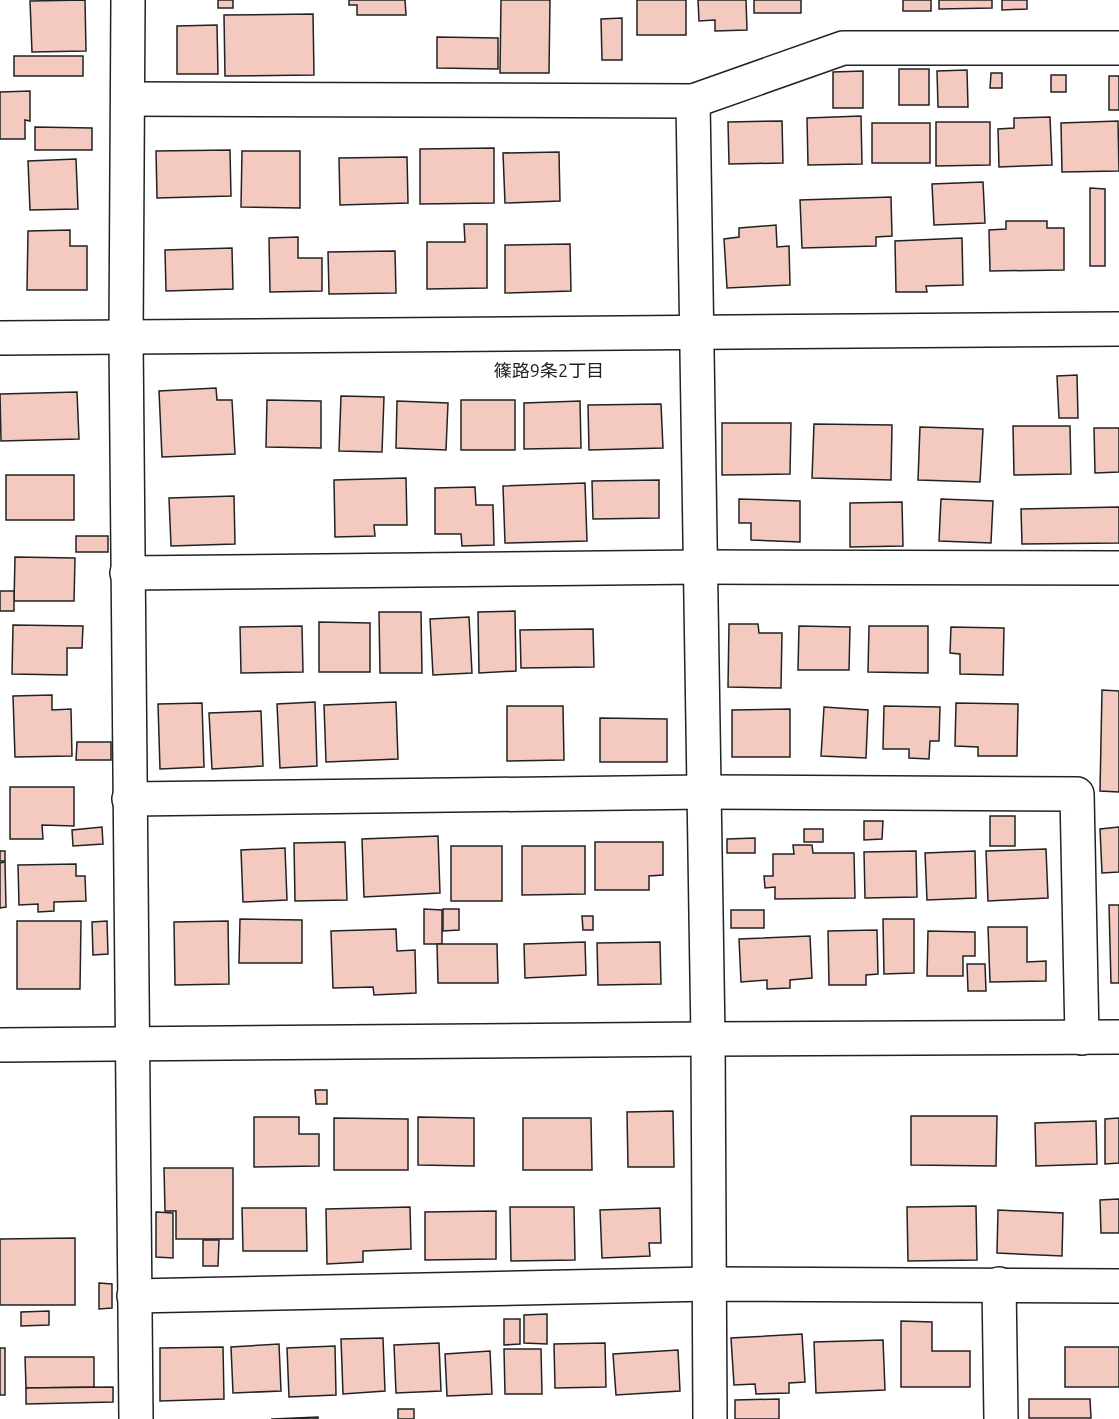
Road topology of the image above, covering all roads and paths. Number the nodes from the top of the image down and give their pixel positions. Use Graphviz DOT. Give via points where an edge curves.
graph roads {
  1 [pos="128,0"];
  2 [pos="1119,48"];
  3 [pos="128,99"];
  4 [pos="693,101"];
  5 [pos="1119,329"];
  6 [pos="697,333"];
  7 [pos="0,338"];
  8 [pos="126,338"];
  9 [pos="701,567"];
  10 [pos="1119,568"];
  11 [pos="127,573"];
  12 [pos="704,792"];
  13 [pos="129,799"];
  14 [pos="1082,1038"];
  15 [pos="1119,1038"];
  16 [pos="708,1039"];
  17 [pos="0,1045"];
  18 [pos="132,1045"];
  19 [pos="709,1284"];
  20 [pos="999,1284"];
  21 [pos="1119,1286"];
  22 [pos="134,1296"];
  23 [pos="136,1419"];
  24 [pos="710,1419"];
  25 [pos="1001,1419"];
  1 -- 3 [label="street"];
  2 -- 4 [label="street" via="843,48"];
  3 -- 4 [label="street"];
  3 -- 8 [label="street"];
  4 -- 6 [label="street"];
  5 -- 6 [label="street"];
  6 -- 8 [label="street"];
  6 -- 9 [label="street"];
  7 -- 8 [label="street"];
  8 -- 11 [label="street"];
  9 -- 10 [label="street"];
  9 -- 11 [label="street"];
  9 -- 12 [label="street"];
  11 -- 13 [label="street"];
  12 -- 13 [label="street"];
  12 -- 14 [label="street" via="1077,794"];
  12 -- 16 [label="street"];
  13 -- 18 [label="street"];
  14 -- 15 [label="street"];
  14 -- 16 [label="street"];
  16 -- 18 [label="street"];
  16 -- 19 [label="street"];
  17 -- 18 [label="street"];
  18 -- 22 [label="street"];
  19 -- 20 [label="street"];
  19 -- 22 [label="street"];
  19 -- 24 [label="street"];
  20 -- 21 [label="street"];
  20 -- 25 [label="street"];
  22 -- 23 [label="street"];
}
